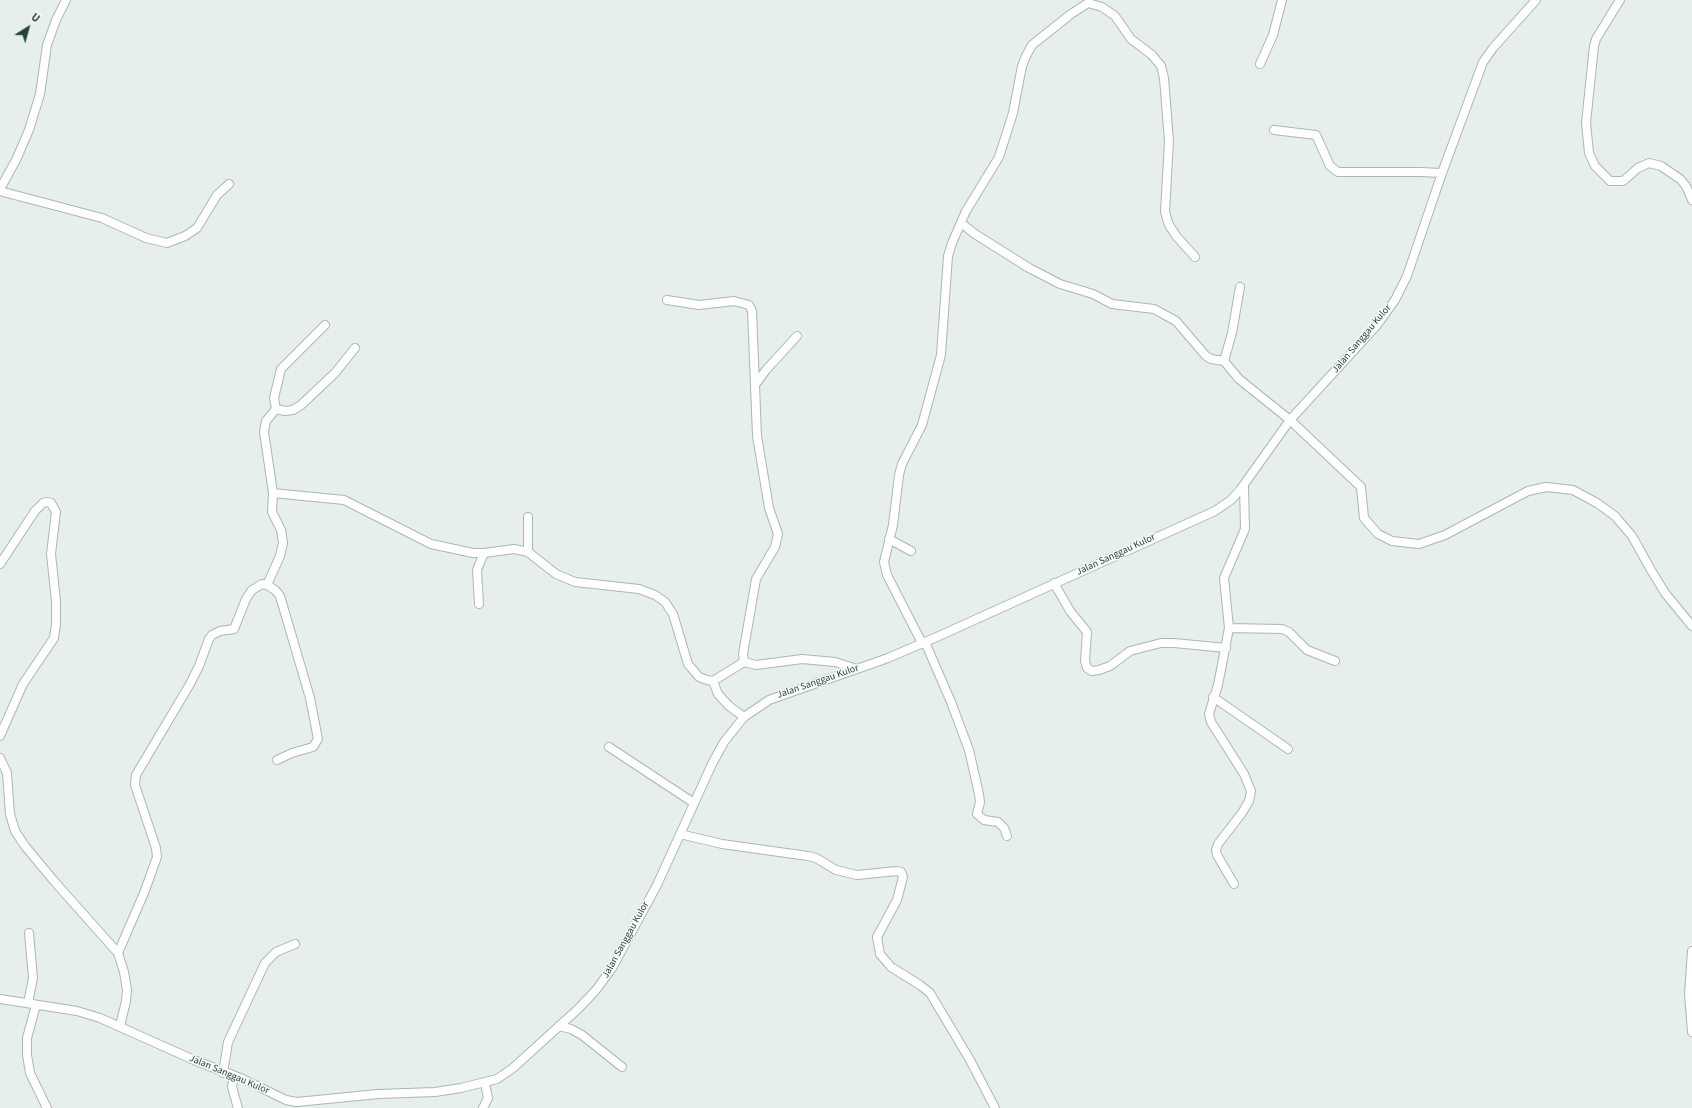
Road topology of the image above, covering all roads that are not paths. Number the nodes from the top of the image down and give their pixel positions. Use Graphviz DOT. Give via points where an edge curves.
graph roads {
  1 [pos="66,0"];
  2 [pos="1282,0"];
  3 [pos="1536,0"];
  4 [pos="1620,0"];
  5 [pos="1089,2"];
  6 [pos="1260,64"];
  7 [pos="1274,130"];
  8 [pos="1442,173"];
  9 [pos="229,184"];
  10 [pos="0,190"];
  11 [pos="1692,200"];
  12 [pos="961,223"];
  13 [pos="1196,257"];
  14 [pos="1240,287"];
  15 [pos="667,300"];
  16 [pos="325,325"];
  17 [pos="797,336"];
  18 [pos="355,348"];
  19 [pos="1224,361"];
  20 [pos="755,385"];
  21 [pos="276,409"];
  22 [pos="1290,420"];
  23 [pos="1244,485"];
  24 [pos="272,493"];
  25 [pos="528,517"];
  26 [pos="889,539"];
  27 [pos="911,551"];
  28 [pos="528,552"];
  29 [pos="484,553"];
  30 [pos="0,564"];
  31 [pos="1054,583"];
  32 [pos="267,585"];
  33 [pos="479,604"];
  34 [pos="1692,626"];
  35 [pos="1229,628"];
  36 [pos="923,642"];
  37 [pos="1226,648"];
  38 [pos="1335,660"];
  39 [pos="744,662"];
  40 [pos="857,669"];
  41 [pos="713,681"];
  42 [pos="1214,697"];
  43 [pos="744,717"];
  44 [pos="0,736"];
  45 [pos="608,747"];
  46 [pos="1288,749"];
  47 [pos="0,758"];
  48 [pos="277,760"];
  49 [pos="694,804"];
  50 [pos="680,834"];
  51 [pos="1007,836"];
  52 [pos="1234,884"];
  53 [pos="30,933"];
  54 [pos="295,944"];
  55 [pos="1692,950"];
  56 [pos="118,953"];
  57 [pos="0,999"];
  58 [pos="32,1004"];
  59 [pos="120,1026"];
  60 [pos="559,1026"];
  61 [pos="1692,1032"];
  62 [pos="622,1067"];
  63 [pos="223,1073"];
  64 [pos="234,1076"];
  65 [pos="485,1083"];
  66 [pos="47,1108"];
  67 [pos="238,1108"];
  68 [pos="484,1108"];
  69 [pos="995,1108"];
  1 -- 10 [label="street" via="47,45 40,94 26,137"];
  2 -- 6 [label="street" via="1273,35"];
  3 -- 8 [label="street, Jalan Sanggau Kulor" via="1483,62"];
  4 -- 11 [label="street" via="1594,46 1586,123 1589,154 1595,166 1610,181 1623,181 1638,168 1649,163 1661,166 1680,179"];
  5 -- 12 [label="street" via="1032,45 1022,66 1013,113 999,157"];
  5 -- 13 [label="street" via="1115,16 1131,39 1152,55 1160,66 1164,78 1169,141 1165,212 1176,237"];
  7 -- 8 [label="street" via="1316,135 1330,166 1338,172"];
  8 -- 22 [label="street, Jalan Sanggau Kulor" via="1407,276 1395,300 1377,325"];
  9 -- 10 [label="street" via="217,195 197,228 167,243 154,242 102,218"];
  12 -- 19 [label="street" via="1060,284 1093,294 1112,304 1148,307 1162,312 1183,328 1206,356"];
  12 -- 26 [label="street" via="948,256 941,355 922,425 902,464"];
  14 -- 19 [label="street"];
  15 -- 20 [label="street" via="699,305 734,301 749,305 752,311"];
  16 -- 21 [label="street" via="281,369 274,398"];
  17 -- 20 [label="street"];
  18 -- 21 [label="street" via="335,373 301,405 285,412"];
  19 -- 22 [label="street" via="1231,372"];
  20 -- 39 [label="street" via="756,436 766,495 778,534 775,547 756,579 743,654"];
  21 -- 24 [label="street" via="266,421 264,432"];
  22 -- 23 [label="street, Jalan Sanggau Kulor"];
  22 -- 34 [label="street" via="1361,487 1364,518 1378,534 1392,541 1419,544 1435,540 1534,489 1573,490 1615,516 1632,536 1665,593"];
  23 -- 31 [label="street, Jalan Sanggau Kulor" via="1231,500 1215,511"];
  23 -- 35 [label="street" via="1245,529 1224,578"];
  24 -- 29 [label="street" via="344,500 431,544"];
  24 -- 32 [label="street" via="272,512 281,530 283,543"];
  25 -- 28 [label="street"];
  26 -- 27 [label="street"];
  26 -- 36 [label="street" via="885,569"];
  28 -- 29 [label="street" via="514,549"];
  28 -- 41 [label="street" via="556,574 575,582 640,589 656,595 665,602 673,614 688,664 699,677"];
  29 -- 33 [label="street" via="477,570"];
  30 -- 44 [label="street" via="35,511 43,503 51,503 56,512 51,554 56,601 54,638 23,684"];
  31 -- 36 [label="street, Jalan Sanggau Kulor"];
  31 -- 37 [label="street" via="1070,611 1087,632 1085,661 1087,668 1092,671 1110,666 1130,651 1161,643"];
  32 -- 48 [label="street" via="280,596 310,698 318,739 313,747"];
  32 -- 56 [label="street" via="262,584 252,590 234,629 212,635 209,639 190,684 138,769 135,785 157,857"];
  35 -- 37 [label="street"];
  35 -- 38 [label="street" via="1282,629 1289,632 1308,650"];
  36 -- 40 [label="street, Jalan Sanggau Kulor"];
  36 -- 51 [label="street" via="951,702 969,750 980,802 977,814 984,820 998,822"];
  37 -- 42 [label="street"];
  39 -- 40 [label="street" via="756,665 802,659 835,662"];
  39 -- 41 [label="street"];
  40 -- 43 [label="street, Jalan Sanggau Kulor" via="769,700"];
  41 -- 43 [label="street" via="718,694"];
  42 -- 46 [label="street"];
  42 -- 52 [label="street" via="1209,714 1211,722 1237,762 1251,791 1242,813 1216,850"];
  43 -- 49 [label="street, Jalan Sanggau Kulor" via="724,742"];
  45 -- 49 [label="street"];
  47 -- 56 [label="street" via="6,773 10,814 15,831 50,876"];
  49 -- 50 [label="street, Jalan Sanggau Kulor"];
  50 -- 60 [label="street, Jalan Sanggau Kulor" via="657,885 612,968 596,990"];
  50 -- 69 [label="street" via="722,844 808,856 836,870 857,875 901,872 903,877 897,900 877,937 880,954 891,967 930,993"];
  53 -- 58 [label="street"];
  54 -- 63 [label="street" via="276,952 265,963 228,1042"];
  55 -- 61 [label="street" via="1689,994"];
  56 -- 59 [label="street" via="127,990"];
  57 -- 58 [label="street, Jalan Sanggau Kulor"];
  58 -- 59 [label="street, Jalan Sanggau Kulor" via="77,1011"];
  58 -- 66 [label="street" via="27,1055 30,1073"];
  59 -- 63 [label="street, Jalan Sanggau Kulor"];
  60 -- 62 [label="street" via="582,1035"];
  60 -- 65 [label="street, Jalan Sanggau Kulor" via="513,1068 497,1079"];
  63 -- 64 [label="street, Jalan Sanggau Kulor"];
  64 -- 65 [label="street, Jalan Sanggau Kulor" via="286,1100 297,1102 378,1094 435,1092"];
  64 -- 67 [label="street" via="232,1087"];
  65 -- 68 [label="street" via="488,1098"];
}
